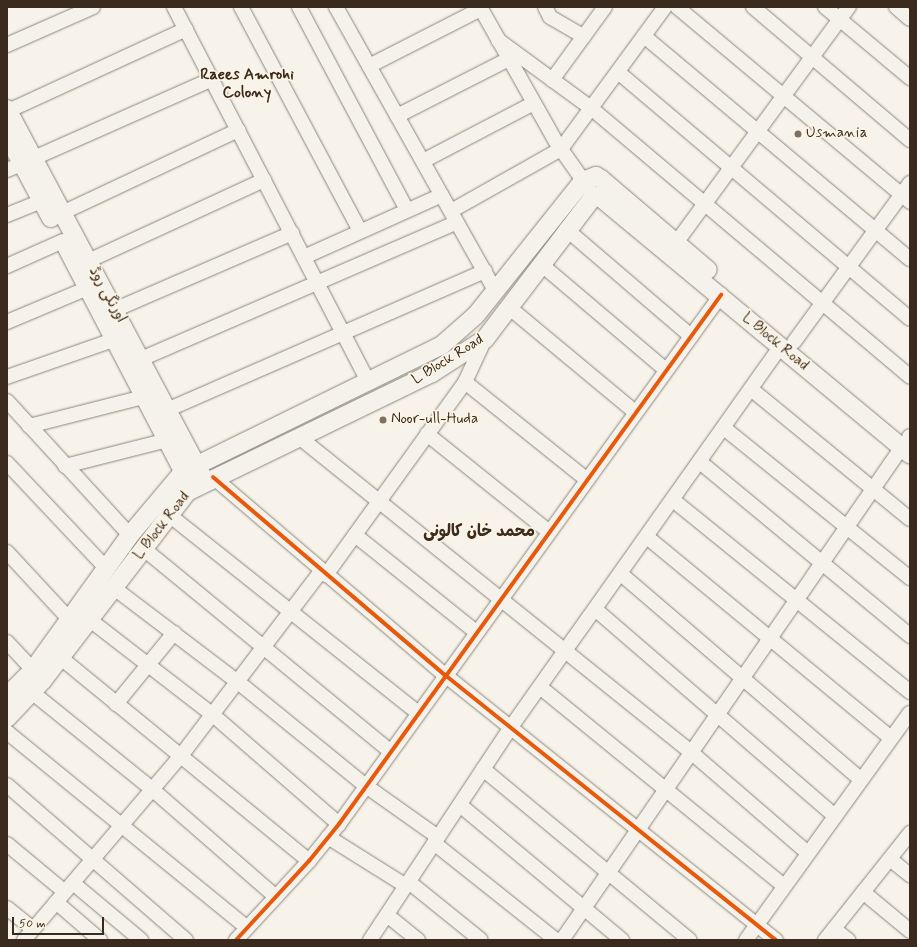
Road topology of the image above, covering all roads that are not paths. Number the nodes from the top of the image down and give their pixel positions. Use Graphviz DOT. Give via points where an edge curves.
graph roads {
  1 [pos="93,7"];
  2 [pos="174,7"];
  3 [pos="241,7"];
  4 [pos="299,7"];
  5 [pos="545,7"];
  6 [pos="605,7"];
  7 [pos="665,7"];
  8 [pos="677,7"];
  9 [pos="753,7"];
  10 [pos="825,7"];
  11 [pos="849,7"];
  12 [pos="896,7"];
  13 [pos="480,8"];
  14 [pos="341,9"];
  15 [pos="840,19"];
  16 [pos="910,19"];
  17 [pos="186,29"];
  18 [pos="644,36"];
  19 [pos="584,37"];
  20 [pos="498,40"];
  21 [pos="7,44"];
  22 [pos="811,56"];
  23 [pos="509,59"];
  24 [pos="370,66"];
  25 [pos="618,72"];
  26 [pos="910,78"];
  27 [pos="212,79"];
  28 [pos="552,80"];
  29 [pos="784,94"];
  30 [pos="534,103"];
  31 [pos="591,108"];
  32 [pos="7,110"];
  33 [pos="397,116"];
  34 [pos="238,130"];
  35 [pos="758,130"];
  36 [pos="7,135"];
  37 [pos="910,140"];
  38 [pos="561,149"];
  39 [pos="423,161"];
  40 [pos="21,164"];
  41 [pos="732,166"];
  42 [pos="264,180"];
  43 [pos="583,181"];
  44 [pos="910,182"];
  45 [pos="442,195"];
  46 [pos="594,196"];
  47 [pos="906,198"];
  48 [pos="42,201"];
  49 [pos="705,204"];
  50 [pos="408,210"];
  51 [pos="62,213"];
  52 [pos="7,215"];
  53 [pos="454,216"];
  54 [pos="566,229"];
  55 [pos="875,230"];
  56 [pos="292,232"];
  57 [pos="360,232"];
  58 [pos="63,241"];
  59 [pos="676,244"];
  60 [pos="304,257"];
  61 [pos="910,259"];
  62 [pos="88,261"];
  63 [pos="542,265"];
  64 [pos="7,266"];
  65 [pos="849,266"];
  66 [pos="485,272"];
  67 [pos="317,283"];
  68 [pos="88,288"];
  69 [pos="496,292"];
  70 [pos="721,295"];
  71 [pos="822,304"];
  72 [pos="511,310"];
  73 [pos="108,312"];
  74 [pos="910,319"];
  75 [pos="7,322"];
  76 [pos="343,333"];
  77 [pos="691,336"];
  78 [pos="485,339"];
  79 [pos="113,340"];
  80 [pos="787,344"];
  81 [pos="141,359"];
  82 [pos="666,370"];
  83 [pos="7,377"];
  84 [pos="910,377"];
  85 [pos="368,382"];
  86 [pos="465,382"];
  87 [pos="751,389"];
  88 [pos="144,397"];
  89 [pos="7,401"];
  90 [pos="169,409"];
  91 [pos="635,412"];
  92 [pos="29,426"];
  93 [pos="724,428"];
  94 [pos="427,434"];
  95 [pos="299,437"];
  96 [pos="175,438"];
  97 [pos="908,442"];
  98 [pos="700,462"];
  99 [pos="7,464"];
  100 [pos="65,466"];
  101 [pos="190,469"];
  102 [pos="586,479"];
  103 [pos="204,482"];
  104 [pos="873,489"];
  105 [pos="380,500"];
  106 [pos="673,500"];
  107 [pos="168,514"];
  108 [pos="910,520"];
  109 [pos="848,527"];
  110 [pos="548,530"];
  111 [pos="130,535"];
  112 [pos="355,535"];
  113 [pos="646,537"];
  114 [pos="144,549"];
  115 [pos="7,552"];
  116 [pos="822,564"];
  117 [pos="107,569"];
  118 [pos="324,573"];
  119 [pos="620,574"];
  120 [pos="910,578"];
  121 [pos="114,588"];
  122 [pos="500,597"];
  123 [pos="796,602"];
  124 [pos="595,609"];
  125 [pos="291,612"];
  126 [pos="70,620"];
  127 [pos="90,620"];
  128 [pos="476,632"];
  129 [pos="174,633"];
  130 [pos="910,636"];
  131 [pos="771,639"];
  132 [pos="7,642"];
  133 [pos="264,649"];
  134 [pos="565,650"];
  135 [pos="61,658"];
  136 [pos="148,665"];
  137 [pos="34,670"];
  138 [pos="445,675"];
  139 [pos="743,680"];
  140 [pos="238,682"];
  141 [pos="540,687"];
  142 [pos="910,692"];
  143 [pos="33,693"];
  144 [pos="7,696"];
  145 [pos="116,704"];
  146 [pos="418,713"];
  147 [pos="910,713"];
  148 [pos="213,715"];
  149 [pos="717,717"];
  150 [pos="7,718"];
  151 [pos="511,727"];
  152 [pos="7,732"];
  153 [pos="891,738"];
  154 [pos="390,751"];
  155 [pos="692,753"];
  156 [pos="180,757"];
  157 [pos="484,769"];
  158 [pos="861,780"];
  159 [pos="7,785"];
  160 [pos="366,786"];
  161 [pos="153,790"];
  162 [pos="667,790"];
  163 [pos="460,805"];
  164 [pos="835,816"];
  165 [pos="338,824"];
  166 [pos="122,825"];
  167 [pos="640,830"];
  168 [pos="910,833"];
  169 [pos="328,837"];
  170 [pos="436,840"];
  171 [pos="7,844"];
  172 [pos="808,853"];
  173 [pos="94,858"];
  174 [pos="890,859"];
  175 [pos="309,861"];
  176 [pos="610,872"];
  177 [pos="910,875"];
  178 [pos="408,884"];
  179 [pos="784,886"];
  180 [pos="64,892"];
  181 [pos="863,892"];
  182 [pos="276,897"];
  183 [pos="7,908"];
  184 [pos="584,909"];
  185 [pos="387,915"];
  186 [pos="757,924"];
  187 [pos="247,928"];
  188 [pos="834,929"];
  189 [pos="910,931"];
  190 [pos="31,936"];
  191 [pos="375,938"];
  192 [pos="100,940"];
  193 [pos="141,940"];
  194 [pos="186,940"];
  195 [pos="236,940"];
  196 [pos="418,940"];
  197 [pos="481,940"];
  198 [pos="556,940"];
  199 [pos="562,940"];
  200 [pos="622,940"];
  201 [pos="690,940"];
  202 [pos="746,940"];
  203 [pos="776,940"];
  204 [pos="825,940"];
  205 [pos="848,940"];
  1 -- 21 [label="street"];
  2 -- 17 [label="street"];
  3 -- 57 [label="street"];
  4 -- 50 [label="street"];
  5 -- 19 [label="street" via="550,17"];
  6 -- 19 [label="street"];
  7 -- 18 [label="street"];
  8 -- 29 [label="street"];
  9 -- 22 [label="street"];
  10 -- 15 [label="street"];
  11 -- 15 [label="street"];
  12 -- 16 [label="street"];
  13 -- 20 [label="street"];
  13 -- 24 [label="street"];
  14 -- 24 [label="street"];
  15 -- 22 [label="street"];
  15 -- 26 [label="street"];
  17 -- 27 [label="street"];
  17 -- 32 [label="street"];
  18 -- 25 [label="street"];
  18 -- 35 [label="street"];
  19 -- 28 [label="street"];
  20 -- 23 [label="street"];
  20 -- 28 [label="street"];
  22 -- 29 [label="street"];
  22 -- 37 [label="street"];
  23 -- 30 [label="street"];
  23 -- 33 [label="street"];
  24 -- 33 [label="street"];
  25 -- 31 [label="street"];
  25 -- 41 [label="street"];
  27 -- 34 [label="street"];
  27 -- 40 [label="street"];
  28 -- 31 [label="street"];
  29 -- 35 [label="street"];
  29 -- 47 [label="street"];
  30 -- 38 [label="street"];
  30 -- 39 [label="street"];
  31 -- 38 [label="street"];
  31 -- 49 [label="street"];
  32 -- 40 [label="main road, اورنگی روڈ"];
  33 -- 39 [label="street"];
  34 -- 42 [label="street"];
  34 -- 51 [label="street"];
  35 -- 41 [label="street"];
  35 -- 55 [label="street"];
  36 -- 40 [label="main road, اورنگی روڈ"];
  38 -- 43 [label="street"];
  38 -- 53 [label="street"];
  39 -- 45 [label="street"];
  40 -- 48 [label="main road, اورنگی روڈ"];
  40 -- 51 [label="main road, اورنگی روڈ"];
  41 -- 49 [label="street"];
  41 -- 65 [label="street"];
  42 -- 56 [label="street"];
  42 -- 62 [label="street"];
  43 -- 46 [label="street"];
  43 -- 59 [label="main road, L Block Road" via="596,176 601,179"];
  43 -- 69 [label="main road, L Block Road"];
  44 -- 47 [label="street"];
  45 -- 50 [label="street"];
  45 -- 53 [label="street"];
  46 -- 54 [label="main road, L Block Road"];
  46 -- 70 [label="main road, L Block Road" via="600,196"];
  47 -- 55 [label="street"];
  48 -- 52 [label="street"];
  48 -- 58 [label="main road, اورنگی روڈ"];
  49 -- 59 [label="street"];
  49 -- 71 [label="street"];
  50 -- 57 [label="street"];
  51 -- 62 [label="main road, اورنگی روڈ"];
  53 -- 66 [label="street"];
  53 -- 67 [label="street"];
  54 -- 63 [label="main road, L Block Road"];
  54 -- 77 [label="street"];
  55 -- 61 [label="street"];
  55 -- 65 [label="street"];
  56 -- 60 [label="street"];
  56 -- 73 [label="street"];
  57 -- 60 [label="street"];
  58 -- 64 [label="street"];
  58 -- 68 [label="main road, اورنگی روڈ"];
  59 -- 80 [label="main road, L Block Road"];
  60 -- 67 [label="street"];
  62 -- 73 [label="main road, اورنگی روڈ"];
  63 -- 72 [label="main road, L Block Road"];
  63 -- 82 [label="street"];
  65 -- 71 [label="street"];
  65 -- 74 [label="street"];
  66 -- 69 [label="street"];
  66 -- 76 [label="street"];
  67 -- 76 [label="street"];
  67 -- 81 [label="street"];
  68 -- 73 [label="main road, اورنگی روڈ"];
  68 -- 75 [label="street"];
  69 -- 85 [label="main road, L Block Road" via="476,315 442,345"];
  70 -- 77 [label="street"];
  70 -- 80 [label="main road, L Block Road"];
  71 -- 80 [label="street"];
  71 -- 84 [label="street"];
  72 -- 78 [label="main road, L Block Road"];
  72 -- 91 [label="street"];
  73 -- 79 [label="main road, اورنگی روڈ"];
  73 -- 81 [label="main road, اورنگی روڈ"];
  76 -- 85 [label="street"];
  76 -- 90 [label="street"];
  77 -- 82 [label="street"];
  78 -- 86 [label="street"];
  78 -- 95 [label="main road, L Block Road" via="432,373"];
  79 -- 83 [label="street"];
  79 -- 88 [label="main road, اورنگی روڈ"];
  80 -- 87 [label="street"];
  80 -- 97 [label="main road, L Block Road"];
  81 -- 90 [label="main road, اورنگی روڈ"];
  82 -- 91 [label="street"];
  85 -- 101 [label="main road, L Block Road"];
  86 -- 94 [label="street"];
  86 -- 102 [label="street"];
  87 -- 93 [label="street"];
  87 -- 104 [label="street"];
  88 -- 92 [label="street"];
  88 -- 96 [label="main road, اورنگی روڈ"];
  89 -- 92 [label="street"];
  90 -- 96 [label="main road, اورنگی روڈ"];
  91 -- 102 [label="street"];
  92 -- 100 [label="street"];
  93 -- 98 [label="street"];
  93 -- 109 [label="street"];
  94 -- 105 [label="street"];
  94 -- 110 [label="street"];
  95 -- 103 [label="main road, L Block Road"];
  95 -- 105 [label="street"];
  96 -- 100 [label="street"];
  96 -- 101 [label="main road, اورنگی روڈ"];
  97 -- 104 [label="street"];
  98 -- 106 [label="street"];
  98 -- 116 [label="street"];
  99 -- 117 [label="street"];
  100 -- 111 [label="street"];
  101 -- 103 [label="main road, اورنگی روڈ"];
  101 -- 111 [label="main road, L Block Road"];
  102 -- 110 [label="street"];
  103 -- 107 [label="main road, L Block Road"];
  103 -- 118 [label="street"];
  104 -- 108 [label="street"];
  104 -- 109 [label="street"];
  105 -- 112 [label="street"];
  105 -- 122 [label="street"];
  106 -- 113 [label="street"];
  106 -- 123 [label="street"];
  107 -- 114 [label="main road, L Block Road"];
  107 -- 125 [label="street"];
  109 -- 116 [label="street"];
  109 -- 120 [label="street"];
  110 -- 122 [label="street"];
  111 -- 117 [label="main road, L Block Road"];
  112 -- 118 [label="street"];
  112 -- 128 [label="street"];
  113 -- 119 [label="street"];
  113 -- 131 [label="street"];
  114 -- 121 [label="main road, L Block Road"];
  114 -- 133 [label="street"];
  115 -- 126 [label="street"];
  116 -- 123 [label="street"];
  116 -- 130 [label="street"];
  117 -- 126 [label="main road, L Block Road"];
  118 -- 125 [label="street"];
  118 -- 138 [label="street"];
  119 -- 124 [label="street"];
  119 -- 139 [label="street"];
  121 -- 127 [label="main road, L Block Road"];
  121 -- 129 [label="street"];
  122 -- 128 [label="street"];
  122 -- 134 [label="street"];
  123 -- 131 [label="street"];
  123 -- 142 [label="street"];
  124 -- 134 [label="street"];
  124 -- 149 [label="street"];
  125 -- 133 [label="street"];
  125 -- 146 [label="street"];
  126 -- 137 [label="main road, L Block Road"];
  127 -- 135 [label="main road, L Block Road"];
  127 -- 136 [label="street"];
  128 -- 138 [label="street"];
  129 -- 136 [label="street"];
  129 -- 140 [label="street"];
  131 -- 139 [label="street"];
  131 -- 153 [label="street"];
  132 -- 137 [label="street"];
  133 -- 140 [label="street"];
  133 -- 154 [label="street"];
  134 -- 141 [label="street"];
  134 -- 155 [label="street"];
  135 -- 143 [label="main road, L Block Road"];
  135 -- 145 [label="street"];
  136 -- 145 [label="street"];
  136 -- 148 [label="street"];
  137 -- 144 [label="main road, L Block Road"];
  138 -- 146 [label="street"];
  138 -- 151 [label="street"];
  139 -- 149 [label="street"];
  139 -- 158 [label="street"];
  140 -- 148 [label="street"];
  140 -- 160 [label="street"];
  141 -- 151 [label="street"];
  141 -- 162 [label="street"];
  143 -- 150 [label="main road, L Block Road"];
  143 -- 161 [label="street"];
  145 -- 156 [label="street"];
  146 -- 154 [label="street"];
  147 -- 153 [label="street"];
  148 -- 156 [label="street"];
  148 -- 165 [label="street"];
  149 -- 155 [label="street"];
  149 -- 164 [label="street"];
  151 -- 157 [label="street"];
  151 -- 167 [label="street"];
  152 -- 166 [label="street"];
  153 -- 158 [label="street"];
  154 -- 160 [label="street"];
  155 -- 162 [label="street"];
  155 -- 172 [label="street"];
  156 -- 161 [label="street"];
  156 -- 175 [label="street"];
  157 -- 163 [label="street"];
  157 -- 176 [label="street"];
  158 -- 164 [label="street"];
  159 -- 173 [label="street"];
  160 -- 165 [label="street"];
  160 -- 170 [label="street"];
  161 -- 166 [label="street"];
  161 -- 182 [label="street"];
  162 -- 167 [label="street"];
  162 -- 179 [label="street"];
  163 -- 170 [label="street"];
  163 -- 184 [label="street"];
  164 -- 172 [label="street"];
  165 -- 169 [label="street"];
  166 -- 173 [label="street"];
  166 -- 187 [label="street"];
  167 -- 176 [label="street"];
  167 -- 186 [label="street"];
  168 -- 174 [label="street"];
  169 -- 175 [label="street"];
  169 -- 178 [label="street"];
  170 -- 178 [label="street"];
  170 -- 198 [label="street"];
  171 -- 180 [label="street"];
  172 -- 179 [label="street"];
  173 -- 180 [label="street"];
  173 -- 194 [label="street"];
  174 -- 177 [label="street"];
  174 -- 181 [label="street"];
  175 -- 182 [label="street"];
  176 -- 184 [label="street"];
  176 -- 201 [label="street"];
  178 -- 185 [label="street"];
  178 -- 197 [label="street"];
  179 -- 186 [label="street"];
  180 -- 190 [label="street"];
  180 -- 192 [label="street"];
  180 -- 193 [label="street"];
  181 -- 188 [label="street"];
  181 -- 189 [label="street"];
  182 -- 187 [label="street"];
  183 -- 190 [label="street"];
  184 -- 199 [label="street"];
  184 -- 200 [label="street"];
  185 -- 191 [label="street"];
  185 -- 196 [label="street"];
  186 -- 202 [label="street"];
  186 -- 203 [label="street"];
  187 -- 195 [label="street"];
  188 -- 204 [label="street"];
  188 -- 205 [label="street"];
}
